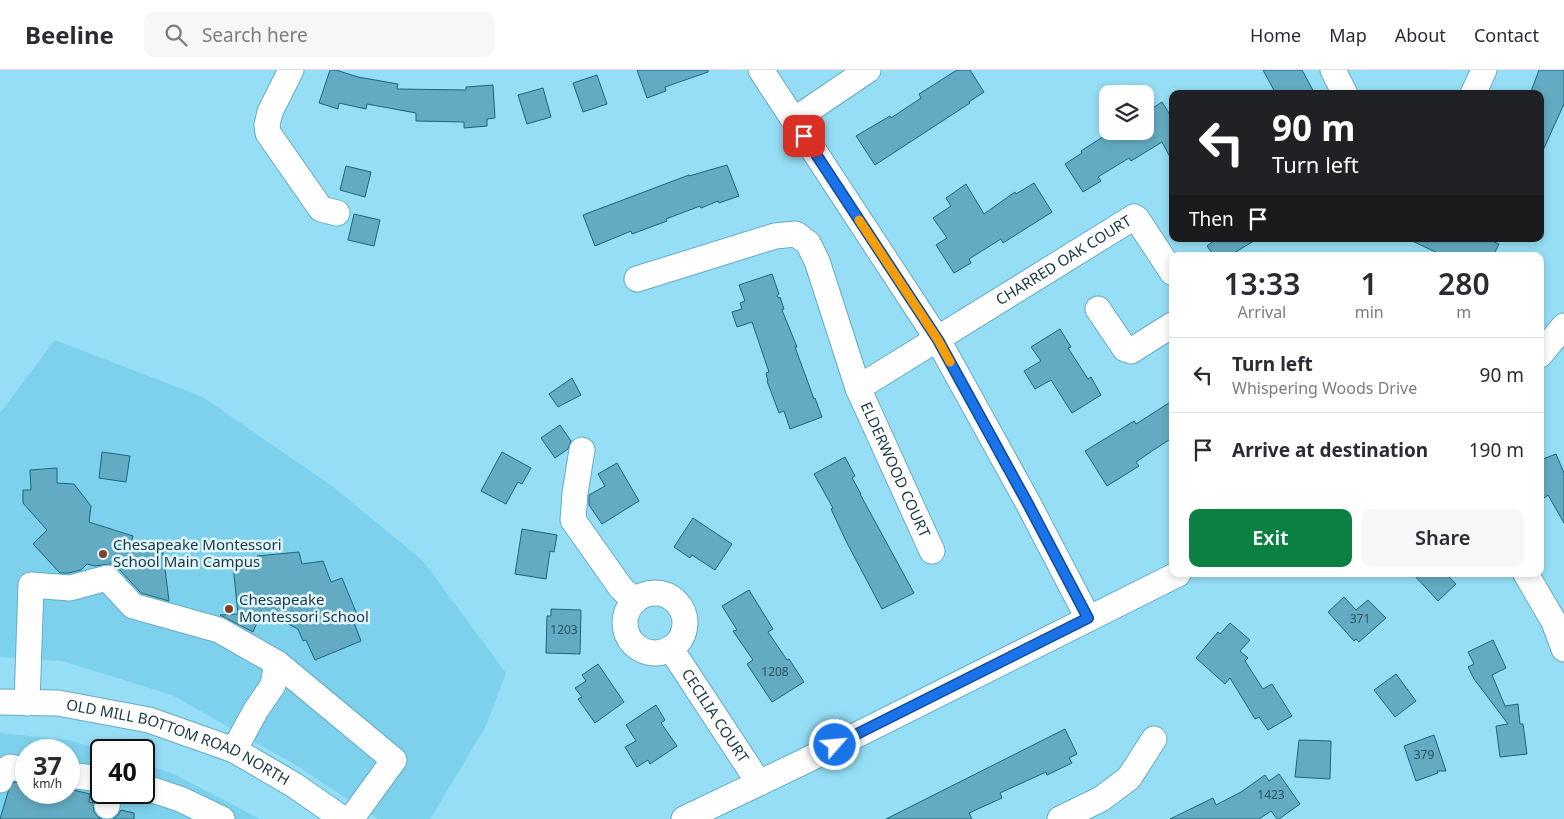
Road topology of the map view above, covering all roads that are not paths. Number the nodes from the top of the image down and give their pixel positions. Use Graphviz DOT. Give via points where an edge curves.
graph roads {
  1 [pos="290,70"];
  2 [pos="761,70"];
  3 [pos="868,70"];
  4 [pos="1333,70"];
  5 [pos="1484,70"];
  6 [pos="1342,90"];
  7 [pos="1475,90"];
  8 [pos="794,120"];
  9 [pos="337,213"];
  10 [pos="1169,267"];
  11 [pos="637,279"];
  12 [pos="1098,309"];
  13 [pos="1169,326"];
  14 [pos="1564,326"];
  15 [pos="938,340"];
  16 [pos="1544,350"];
  17 [pos="858,388"];
  18 [pos="582,450"];
  19 [pos="932,551"];
  20 [pos="1172,577"];
  21 [pos="1528,577"];
  22 [pos="635,600"];
  23 [pos="1088,618"];
  24 [pos="671,649"];
  25 [pos="1564,649"];
  26 [pos="277,663"];
  27 [pos="0,702"];
  28 [pos="27,703"];
  29 [pos="1154,739"];
  30 [pos="234,750"];
  31 [pos="15,768"];
  32 [pos="0,780"];
  33 [pos="759,783"];
  34 [pos="155,791"];
  35 [pos="222,819"];
  36 [pos="343,819"];
  37 [pos="351,819"];
  38 [pos="684,819"];
  39 [pos="1060,819"];
  1 -- 9 [label="street" via="270,112 268,133 321,209"];
  2 -- 8 [label="street"];
  3 -- 8 [label="street"];
  4 -- 6 [label="street"];
  5 -- 7 [label="street"];
  8 -- 15 [label="street"];
  10 -- 15 [label="street, CHARRED OAK COURT" via="1134,217"];
  11 -- 17 [label="street, ELDERWOOD COURT" via="775,236 796,234 808,243 817,261"];
  12 -- 13 [label="street" via="1125,349 1131,351"];
  14 -- 16 [label="street"];
  15 -- 17 [label="street, ELDERWOOD COURT"];
  15 -- 23 [label="street"];
  17 -- 19 [label="street, ELDERWOOD COURT"];
  18 -- 22 [label="street" via="573,520 621,588"];
  20 -- 23 [label="street"];
  21 -- 25 [label="street" via="1554,622"];
  22 -- 24 [label="street" via="625,618 628,638 641,650 651,653"];
  22 -- 24 [label="street" via="649,594 660,594 677,603 685,621 684,631"];
  23 -- 33 [label="street"];
  24 -- 33 [label="street, CECILIA COURT"];
  26 -- 28 [label="street" via="219,630 133,606 107,578 70,588 31,585"];
  26 -- 30 [label="street" via="273,685"];
  26 -- 37 [label="street" via="394,760"];
  27 -- 28 [label="street, OLD MILL BOTTOM ROAD NORTH"];
  28 -- 30 [label="street, OLD MILL BOTTOM ROAD NORTH" via="58,703 149,720"];
  29 -- 39 [label="street" via="1129,778 1101,799"];
  30 -- 36 [label="street, OLD MILL BOTTOM ROAD NORTH" via="294,784"];
  31 -- 32 [label="street" via="3,772"];
  33 -- 38 [label="street"];
  34 -- 35 [label="street"];
}
